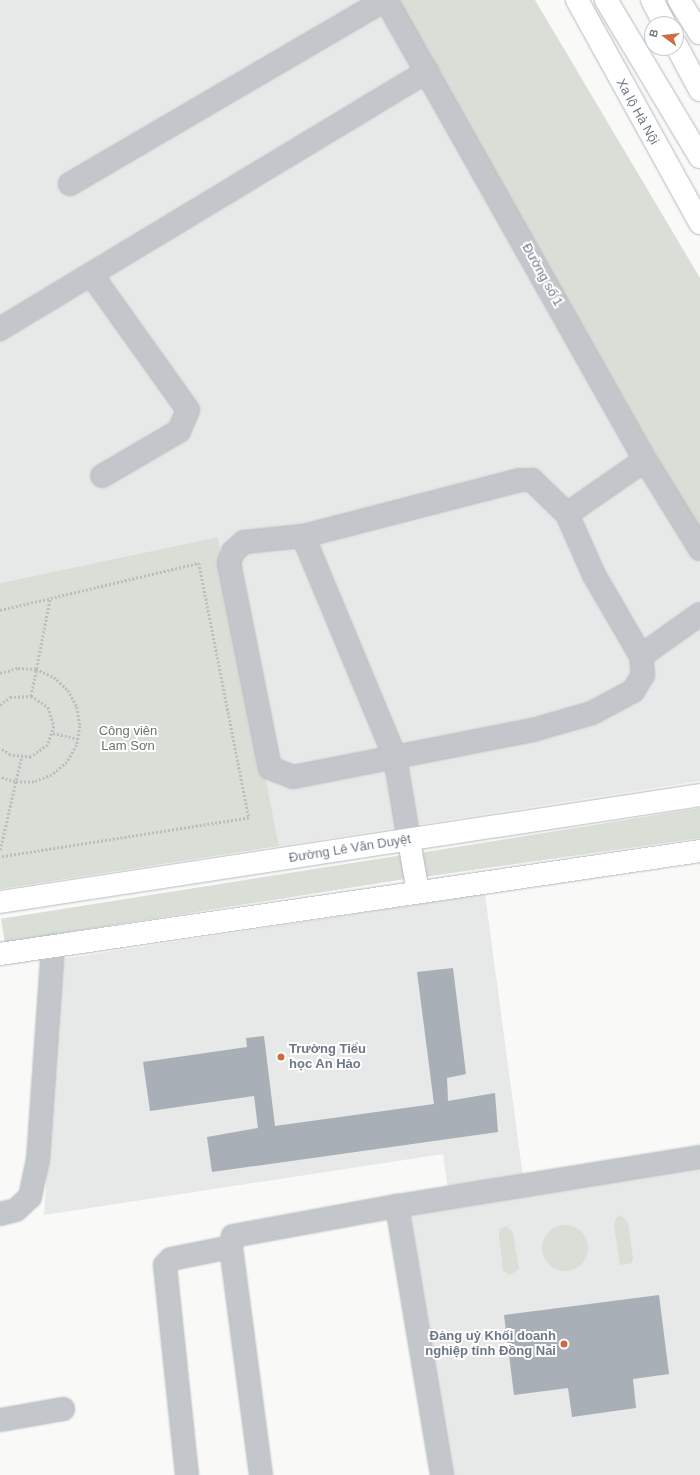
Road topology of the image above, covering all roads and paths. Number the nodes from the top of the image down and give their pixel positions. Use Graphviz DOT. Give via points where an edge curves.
graph roads {
  1 [pos="385,0"];
  2 [pos="577,0"];
  3 [pos="606,0"];
  4 [pos="679,0"];
  5 [pos="700,33"];
  6 [pos="682,56"];
  7 [pos="427,71"];
  8 [pos="700,90"];
  9 [pos="700,157"];
  10 [pos="70,184"];
  11 [pos="700,223"];
  12 [pos="91,274"];
  13 [pos="0,329"];
  14 [pos="645,460"];
  15 [pos="102,476"];
  16 [pos="567,514"];
  17 [pos="304,536"];
  18 [pos="700,549"];
  19 [pos="50,598"];
  20 [pos="0,610"];
  21 [pos="700,614"];
  22 [pos="642,656"];
  23 [pos="36,669"];
  24 [pos="0,673"];
  25 [pos="31,696"];
  26 [pos="0,705"];
  27 [pos="53,733"];
  28 [pos="78,739"];
  29 [pos="0,748"];
  30 [pos="395,757"];
  31 [pos="21,758"];
  32 [pos="0,777"];
  33 [pos="15,782"];
  34 [pos="700,795"];
  35 [pos="409,841"];
  36 [pos="0,850"];
  37 [pos="700,852"];
  38 [pos="0,857"];
  39 [pos="418,892"];
  40 [pos="0,902"];
  41 [pos="53,946"];
  42 [pos="0,954"];
  43 [pos="700,1157"];
  44 [pos="397,1206"];
  45 [pos="0,1214"];
  46 [pos="231,1246"];
  47 [pos="63,1409"];
  48 [pos="0,1420"];
  49 [pos="188,1475"];
  50 [pos="261,1475"];
  51 [pos="442,1475"];
  1 -- 7 [label="street, Đường số 1"];
  1 -- 10 [label="street"];
  2 -- 11 [label="main road, Xa lộ Hà Nội"];
  3 -- 9 [label="main road" via="626,27"];
  4 -- 5 [label="main road"];
  6 -- 8 [label="main road"];
  7 -- 12 [label="street"];
  7 -- 14 [label="street, Đường số 1"];
  12 -- 13 [label="street"];
  12 -- 15 [label="street" via="188,410 179,431"];
  14 -- 16 [label="street"];
  14 -- 18 [label="street, Đường số 1"];
  16 -- 17 [label="street" via="541,486 532,480 520,480"];
  16 -- 22 [label="street" via="594,575"];
  17 -- 30 [label="street"];
  17 -- 30 [label="street" via="244,542 233,552 229,563 270,768 293,777"];
  19 -- 20 [label="path"];
  19 -- 23 [label="path"];
  19 -- 38 [label="path" via="199,563 249,818"];
  21 -- 22 [label="street"];
  22 -- 30 [label="street" via="643,676 634,691 592,713 533,730"];
  23 -- 24 [label="path" via="18,668"];
  23 -- 25 [label="path"];
  23 -- 28 [label="path" via="54,677 68,690 77,707"];
  25 -- 26 [label="path" via="10,697"];
  25 -- 27 [label="path" via="48,707 53,716"];
  27 -- 28 [label="path"];
  27 -- 31 [label="path" via="40,753"];
  28 -- 33 [label="path" via="67,762 52,775 34,782"];
  29 -- 31 [label="path"];
  30 -- 35 [label="street"];
  31 -- 33 [label="path"];
  32 -- 33 [label="path"];
  33 -- 36 [label="path"];
  34 -- 35 [label="main road, Đường Lê Văn Duyệt"];
  35 -- 39 [label="main road"];
  35 -- 40 [label="main road, Đường Lê Văn Duyệt"];
  37 -- 39 [label="main road"];
  39 -- 41 [label="main road"];
  41 -- 42 [label="main road"];
  41 -- 45 [label="street" via="38,1160 30,1197 16,1210"];
  43 -- 44 [label="street"];
  44 -- 46 [label="street" via="243,1232 233,1236"];
  44 -- 51 [label="street"];
  46 -- 49 [label="street" via="171,1259 165,1265"];
  46 -- 50 [label="street"];
  47 -- 48 [label="street"];
}
